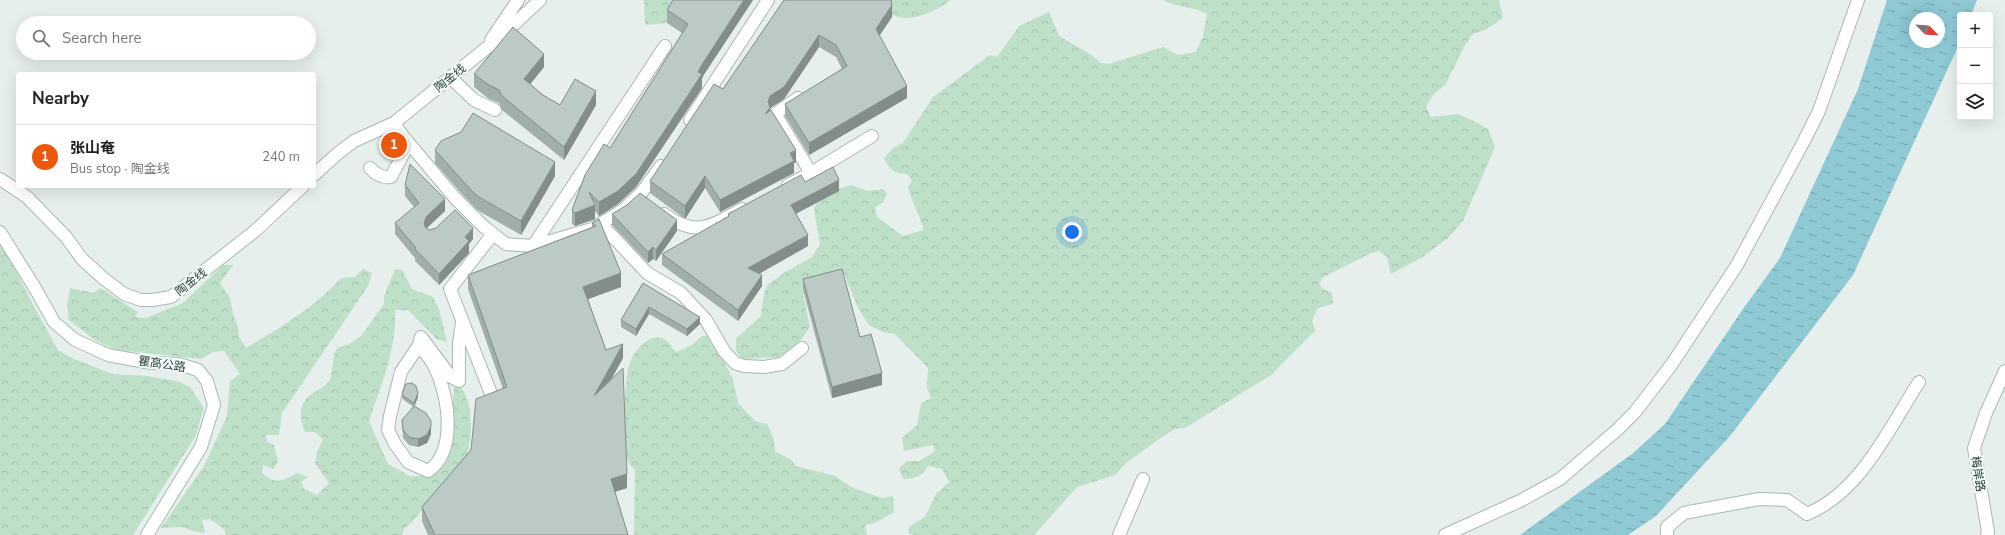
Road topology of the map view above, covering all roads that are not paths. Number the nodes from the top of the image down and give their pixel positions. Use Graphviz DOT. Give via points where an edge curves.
graph roads {
  1 [pos="518,0"];
  2 [pos="540,0"];
  3 [pos="768,0"];
  4 [pos="1858,0"];
  5 [pos="665,46"];
  6 [pos="484,49"];
  7 [pos="450,78"];
  8 [pos="811,90"];
  9 [pos="496,110"];
  10 [pos="394,123"];
  11 [pos="684,130"];
  12 [pos="872,136"];
  13 [pos="409,144"];
  14 [pos="667,156"];
  15 [pos="370,168"];
  16 [pos="316,173"];
  17 [pos="811,173"];
  18 [pos="0,179"];
  19 [pos="301,188"];
  20 [pos="777,191"];
  21 [pos="640,195"];
  22 [pos="462,205"];
  23 [pos="749,205"];
  24 [pos="452,215"];
  25 [pos="601,224"];
  26 [pos="0,232"];
  27 [pos="493,234"];
  28 [pos="533,246"];
  29 [pos="462,322"];
  30 [pos="419,345"];
  31 [pos="802,348"];
  32 [pos="2005,371"];
  33 [pos="1919,382"];
  34 [pos="490,391"];
  35 [pos="1143,479"];
  36 [pos="147,535"];
  37 [pos="1119,535"];
  38 [pos="1445,535"];
  39 [pos="1667,535"];
  40 [pos="1987,535"];
  1 -- 6 [label="street"];
  2 -- 6 [label="street, 陶金线"];
  3 -- 11 [label="street"];
  4 -- 38 [label="street" via="1819,111 1797,155 1737,265 1672,364 1635,412 1560,479 1520,501"];
  5 -- 28 [label="street"];
  6 -- 7 [label="street, 陶金线"];
  7 -- 9 [label="street" via="474,100"];
  7 -- 10 [label="street, 陶金线"];
  8 -- 17 [label="street" via="776,114"];
  10 -- 13 [label="street"];
  10 -- 16 [label="street, 陶金线" via="354,141"];
  12 -- 17 [label="street"];
  13 -- 15 [label="street" via="391,177 384,178"];
  13 -- 22 [label="street"];
  14 -- 21 [label="street"];
  17 -- 20 [label="street"];
  18 -- 19 [label="street, 陶金线" via="27,197 66,237 82,259 103,278 124,294 141,300 171,297 255,232"];
  21 -- 23 [label="street" via="689,228 715,224"];
  21 -- 25 [label="street"];
  22 -- 24 [label="street"];
  22 -- 27 [label="street"];
  25 -- 28 [label="street"];
  25 -- 31 [label="street" via="647,273 681,293 706,320 724,351 735,363 764,367 782,364"];
  26 -- 36 [label="street, 瞿高公路" via="54,322 76,340 108,355 151,363 179,364 198,370 207,381 214,405 201,447"];
  27 -- 28 [label="street" via="506,244"];
  27 -- 29 [label="street" via="450,289"];
  29 -- 30 [label="street" via="459,382 451,377 421,338"];
  29 -- 34 [label="street"];
  30 -- 30 [label="street" via="401,372 388,430 408,462 428,471 436,466 448,438 447,406 432,363"];
  32 -- 40 [label="street, 梅岸路" via="1974,448"];
  33 -- 39 [label="street" via="1858,477 1818,510 1807,514 1787,500 1759,499 1684,513 1667,527"];
  35 -- 37 [label="street"];
}
